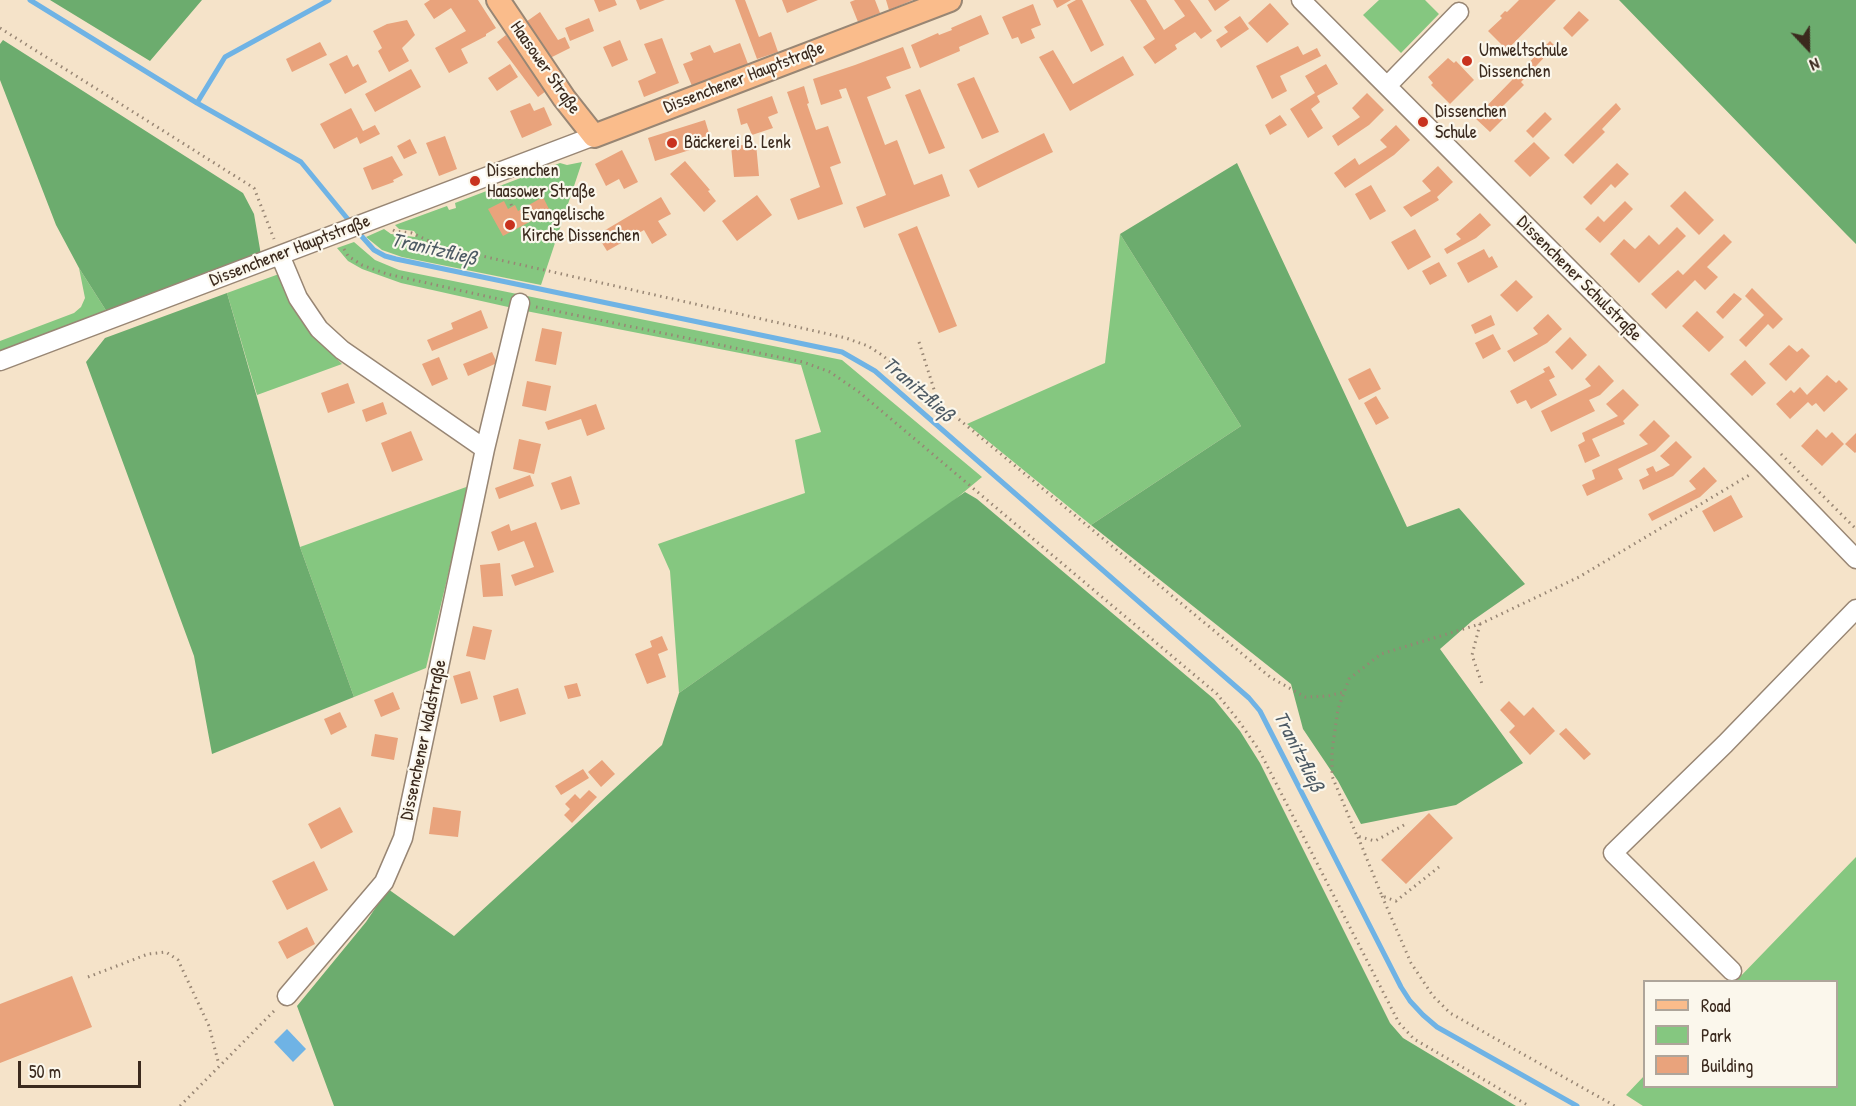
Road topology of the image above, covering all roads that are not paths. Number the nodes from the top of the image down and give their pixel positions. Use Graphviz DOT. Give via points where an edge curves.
graph roads {
  1 [pos="498,0"];
  2 [pos="950,0"];
  3 [pos="1301,0"];
  4 [pos="1459,12"];
  5 [pos="1387,86"];
  6 [pos="594,135"];
  7 [pos="280,255"];
  8 [pos="520,303"];
  9 [pos="0,361"];
  10 [pos="485,449"];
  11 [pos="1856,559"];
  12 [pos="1856,609"];
  13 [pos="1732,971"];
  14 [pos="287,996"];
  1 -- 6 [label="main road, Haasower Straße" via="564,98"];
  2 -- 6 [label="main road, Dissenchener Hauptstraße"];
  3 -- 5 [label="street, Dissenchener Schulstraße"];
  4 -- 5 [label="street"];
  5 -- 11 [label="street, Dissenchener Schulstraße"];
  6 -- 7 [label="street, Dissenchener Hauptstraße"];
  7 -- 9 [label="street, Dissenchener Hauptstraße"];
  7 -- 10 [label="street" via="298,298 319,329 342,350"];
  8 -- 10 [label="street, Dissenchener Waldstraße"];
  10 -- 14 [label="street, Dissenchener Waldstraße" via="403,838 384,882"];
  12 -- 13 [label="street" via="1613,853"];
}
